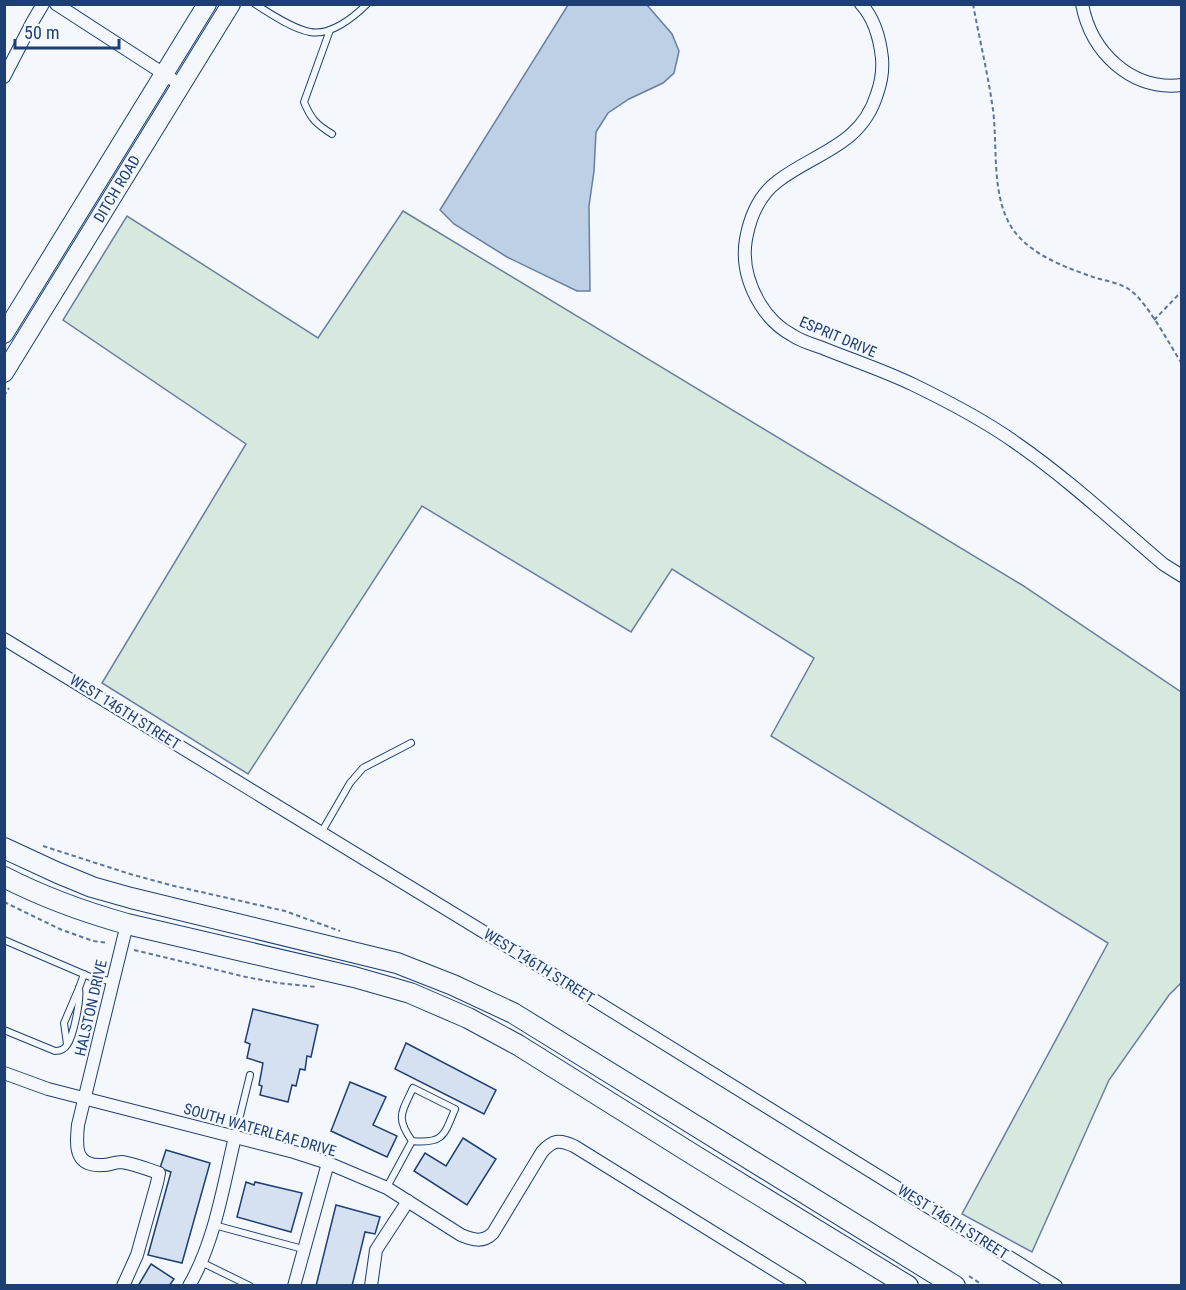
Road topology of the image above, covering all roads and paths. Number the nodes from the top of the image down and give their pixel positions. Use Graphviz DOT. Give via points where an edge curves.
graph roads {
  1 [pos="43,4"];
  2 [pos="56,4"];
  3 [pos="207,4"];
  4 [pos="231,4"];
  5 [pos="255,4"];
  6 [pos="367,4"];
  7 [pos="861,4"];
  8 [pos="973,4"];
  9 [pos="1082,4"];
  10 [pos="330,30"];
  11 [pos="164,74"];
  12 [pos="4,77"];
  13 [pos="181,85"];
  14 [pos="1182,85"];
  15 [pos="332,134"];
  16 [pos="1182,291"];
  17 [pos="1154,320"];
  18 [pos="4,334"];
  19 [pos="1182,364"];
  20 [pos="4,373"];
  21 [pos="1182,576"];
  22 [pos="4,639"];
  23 [pos="411,743"];
  24 [pos="321,833"];
  25 [pos="38,844"];
  26 [pos="4,848"];
  27 [pos="130,874"];
  28 [pos="4,877"];
  29 [pos="4,902"];
  30 [pos="127,924"];
  31 [pos="4,940"];
  32 [pos="103,942"];
  33 [pos="139,952"];
  34 [pos="84,974"];
  35 [pos="112,981"];
  36 [pos="316,987"];
  37 [pos="79,988"];
  38 [pos="4,1030"];
  39 [pos="67,1046"];
  40 [pos="4,1073"];
  41 [pos="250,1075"];
  42 [pos="85,1098"];
  43 [pos="235,1137"];
  44 [pos="412,1141"];
  45 [pos="327,1163"];
  46 [pos="387,1188"];
  47 [pos="408,1201"];
  48 [pos="214,1225"];
  49 [pos="303,1249"];
  50 [pos="201,1262"];
  51 [pos="123,1286"];
  52 [pos="189,1286"];
  53 [pos="250,1286"];
  54 [pos="294,1286"];
  55 [pos="371,1286"];
  56 [pos="800,1286"];
  57 [pos="908,1286"];
  58 [pos="956,1286"];
  59 [pos="1056,1286"];
  1 -- 12 [label="street"];
  2 -- 11 [label="street"];
  3 -- 11 [label="street, DITCH ROAD"];
  4 -- 13 [label="street, DITCH ROAD"];
  5 -- 10 [label="lane" via="311,32"];
  6 -- 10 [label="lane"];
  7 -- 21 [label="street, ESPRIT DRIVE" via="880,45 883,66 879,88 873,106 851,135 777,181 755,209 748,228 745,264 761,306 793,336 969,412 1056,473"];
  8 -- 17 [label="path" via="992,104 998,192 1014,230 1050,259 1130,290"];
  9 -- 14 [label="street" via="1096,42 1114,63 1149,82"];
  10 -- 15 [label="lane" via="304,102 315,123"];
  11 -- 13 [label="street"];
  11 -- 18 [label="street, DITCH ROAD"];
  13 -- 20 [label="street, DITCH ROAD"];
  16 -- 17 [label="path"];
  17 -- 19 [label="path"];
  22 -- 24 [label="street, WEST 146TH STREET"];
  23 -- 24 [label="lane" via="363,768"];
  24 -- 59 [label="street, WEST 146TH STREET"];
  25 -- 27 [label="path"];
  26 -- 58 [label="main road" via="102,890 397,963 453,985 513,1013"];
  28 -- 30 [label="main road" via="60,902"];
  29 -- 32 [label="path" via="62,930"];
  30 -- 35 [label="street, HALSTON DRIVE"];
  30 -- 57 [label="main road" via="354,977 410,993 468,1018"];
  31 -- 34 [label="lane"];
  33 -- 36 [label="path" via="246,977"];
  34 -- 35 [label="lane"];
  34 -- 37 [label="lane"];
  35 -- 42 [label="street, HALSTON DRIVE"];
  37 -- 39 [label="lane" via="81,996"];
  37 -- 39 [label="lane" via="64,1023"];
  38 -- 39 [label="lane" via="55,1051"];
  40 -- 42 [label="street, SOUTH WATERLEAF DRIVE"];
  41 -- 43 [label="lane"];
  42 -- 43 [label="street, SOUTH WATERLEAF DRIVE"];
  42 -- 51 [label="street, HALSTON DRIVE" via="76,1148 82,1160 103,1165 122,1162 159,1173 137,1255"];
  43 -- 45 [label="street, SOUTH WATERLEAF DRIVE"];
  43 -- 48 [label="street"];
  44 -- 44 [label="lane" via="436,1141 448,1127 455,1109 413,1088 402,1114 402,1123"];
  44 -- 46 [label="lane"];
  45 -- 46 [label="street, SOUTH WATERLEAF DRIVE"];
  45 -- 49 [label="street"];
  46 -- 47 [label="street, SOUTH WATERLEAF DRIVE"];
  47 -- 55 [label="street" via="376,1250"];
  47 -- 56 [label="street, SOUTH WATERLEAF DRIVE" via="461,1235 481,1240 497,1226 542,1152 559,1141 574,1146"];
  48 -- 49 [label="lane"];
  48 -- 50 [label="street"];
  49 -- 54 [label="street"];
  50 -- 52 [label="street"];
  50 -- 53 [label="lane"];
}
